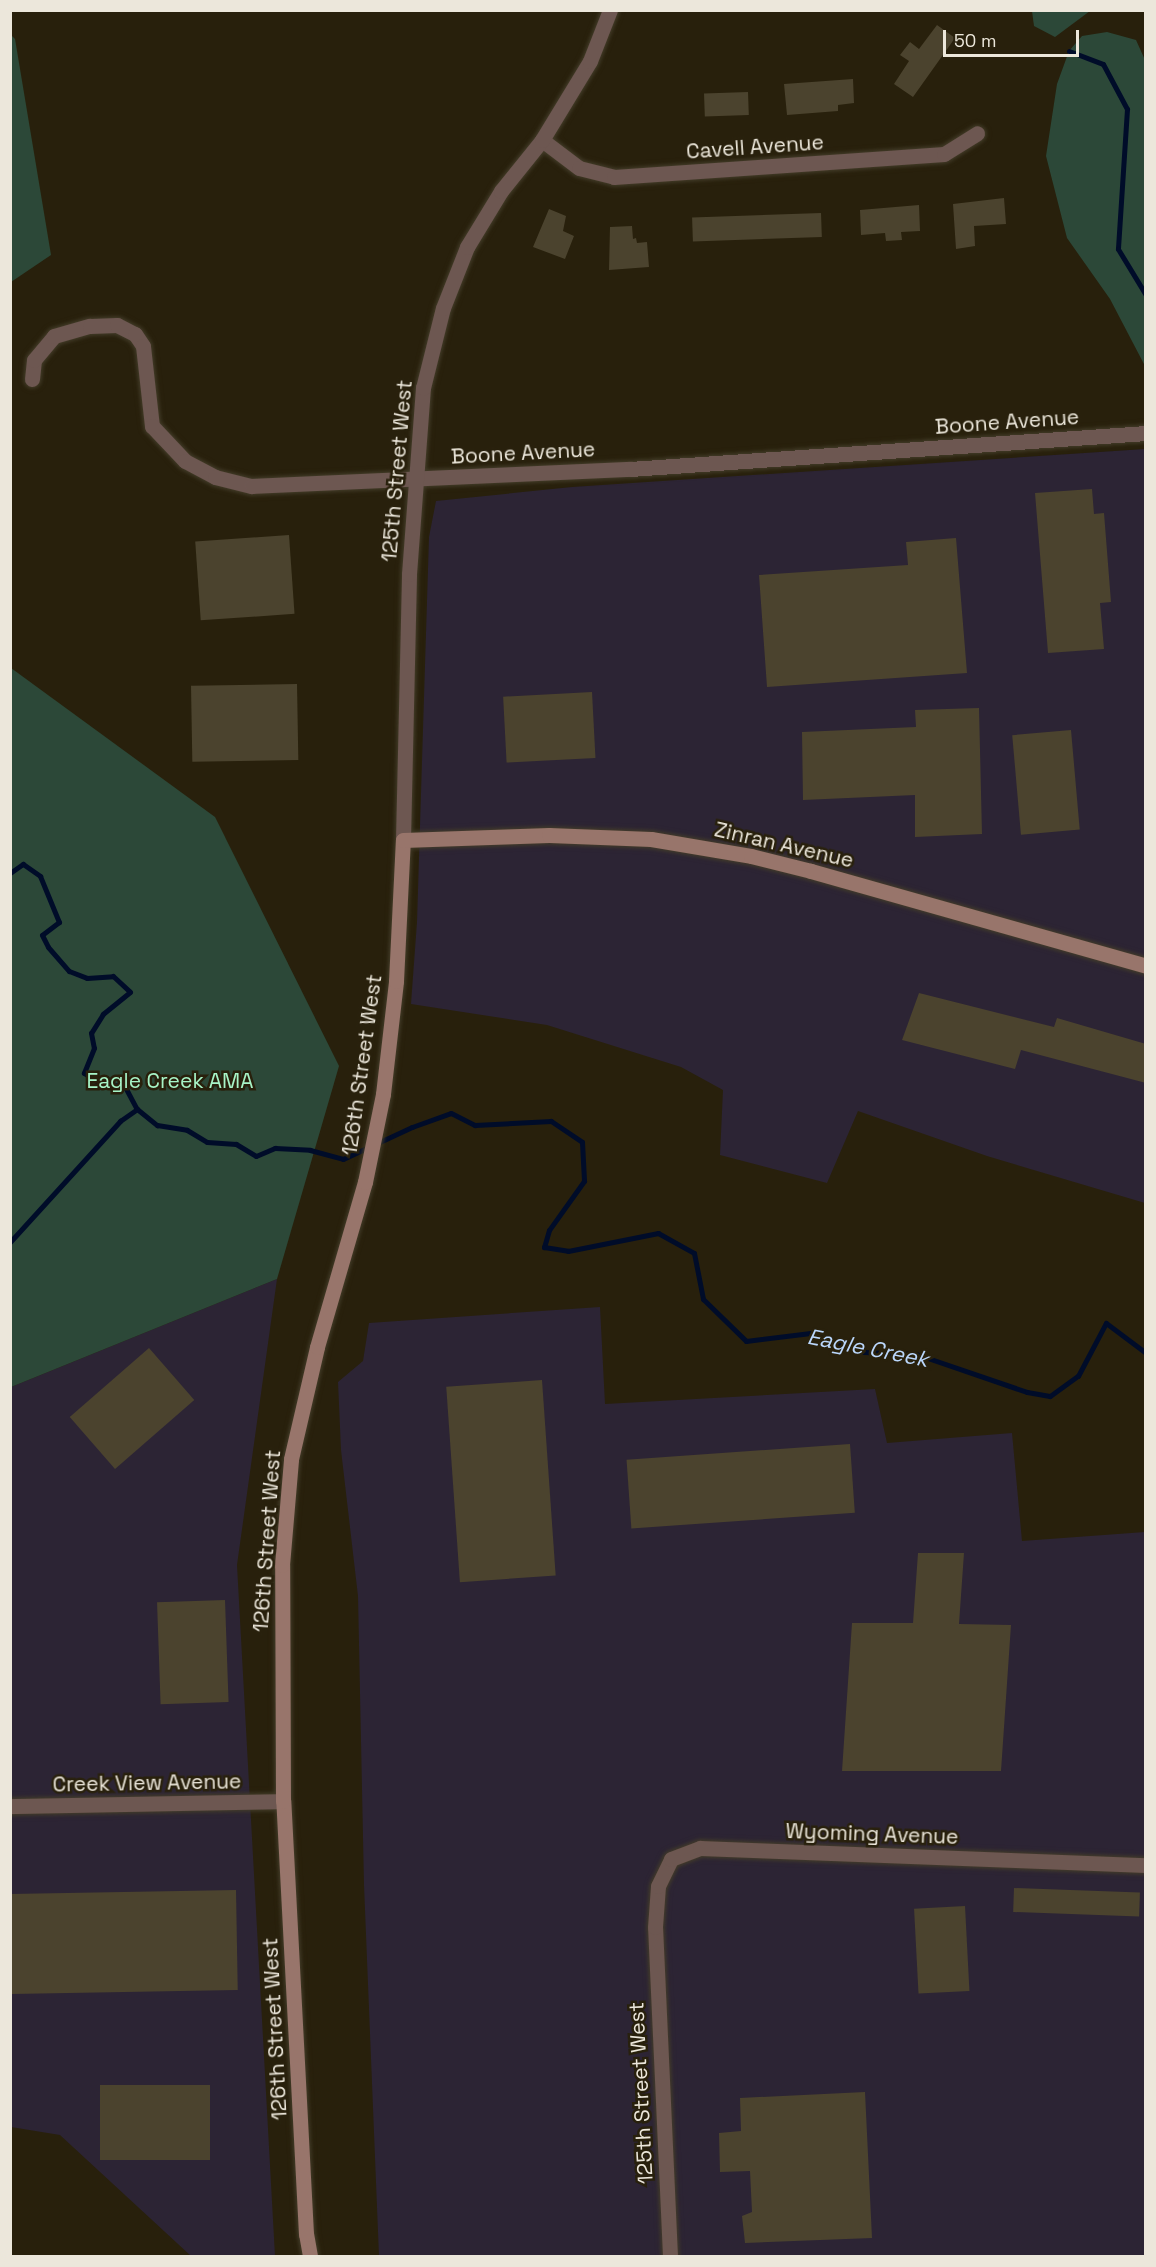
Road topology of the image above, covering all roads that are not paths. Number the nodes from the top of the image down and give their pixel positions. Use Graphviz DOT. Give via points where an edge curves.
graph roads {
  1 [pos="610,10"];
  2 [pos="977,134"];
  3 [pos="542,140"];
  4 [pos="32,379"];
  5 [pos="1146,433"];
  6 [pos="417,480"];
  7 [pos="403,840"];
  8 [pos="1146,966"];
  9 [pos="284,1801"];
  10 [pos="10,1806"];
  11 [pos="1146,1865"];
  12 [pos="655,1927"];
  13 [pos="310,2256"];
  14 [pos="670,2256"];
  1 -- 3 [label="street, 125th Street West" via="590,61"];
  2 -- 3 [label="street, Cavell Avenue" via="944,154 614,177 579,168"];
  3 -- 6 [label="street, 125th Street West" via="501,191 467,247 443,308 423,388"];
  4 -- 6 [label="street, Boone Avenue" via="34,360 54,336 90,326 117,325 135,334 143,346 152,426 185,462 215,477 252,486"];
  5 -- 6 [label="street, Boone Avenue"];
  6 -- 7 [label="street, 125th Street West" via="408,574"];
  7 -- 8 [label="street, Zinran Avenue" via="549,835 651,839 751,856 810,871"];
  7 -- 9 [label="street, 126th Street West" via="396,981 383,1094 365,1182 317,1347 291,1458 282,1565"];
  9 -- 10 [label="street, Creek View Avenue"];
  9 -- 13 [label="street, 126th Street West"];
  11 -- 12 [label="street, Wyoming Avenue" via="700,1848 671,1859 658,1886"];
  12 -- 14 [label="street, 125th Street West"];
}
